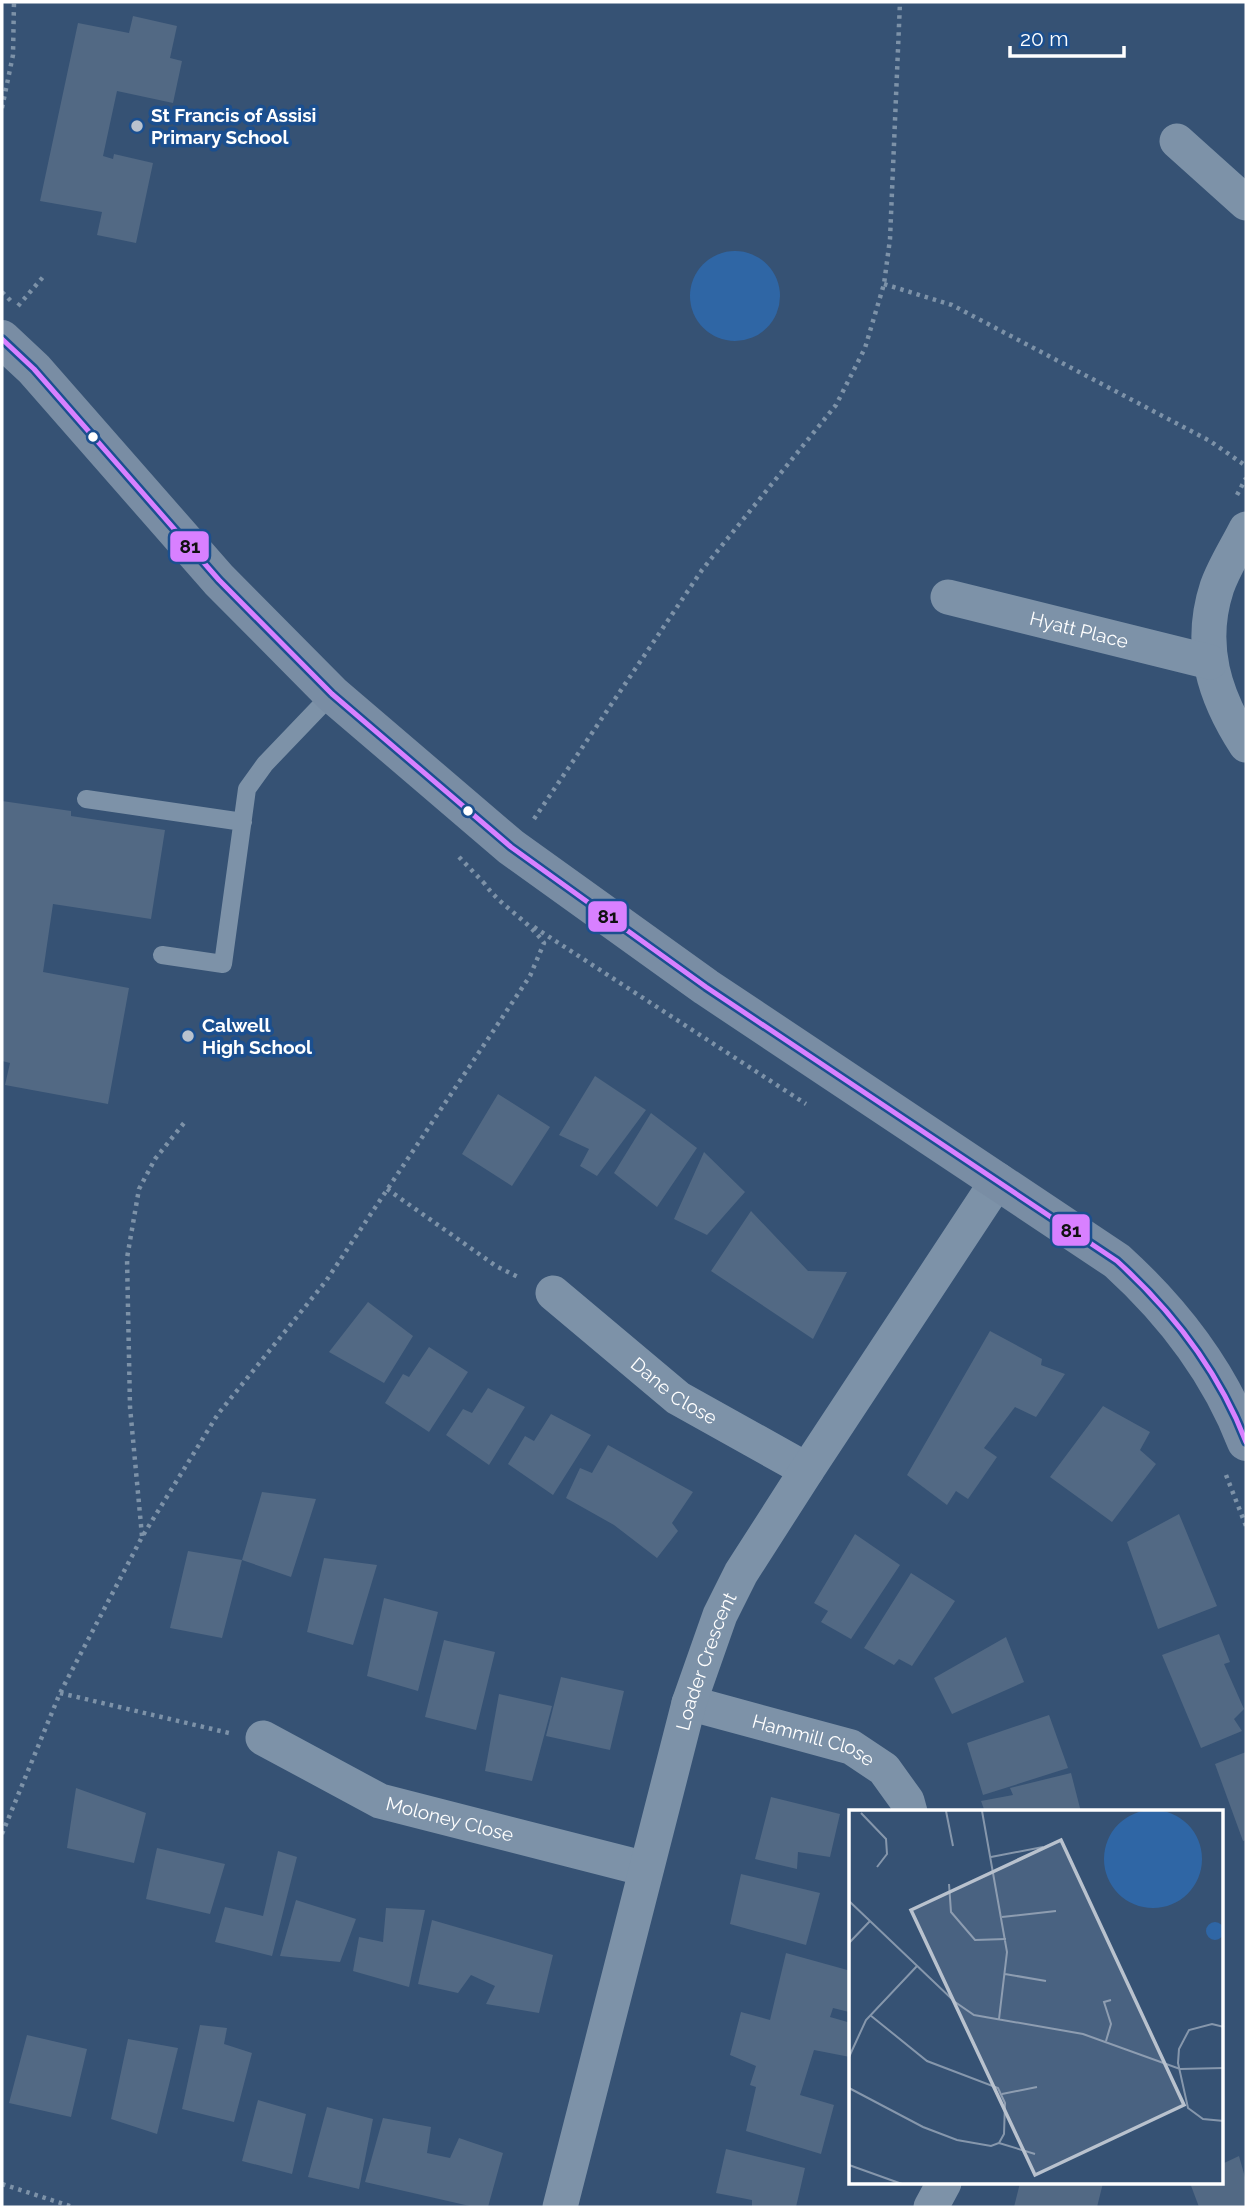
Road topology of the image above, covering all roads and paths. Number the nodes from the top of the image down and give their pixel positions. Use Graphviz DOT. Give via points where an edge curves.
graph roads {
  1 [pos="14,2"];
  2 [pos="900,2"];
  3 [pos="2,108"];
  4 [pos="1177,141"];
  5 [pos="1246,204"];
  6 [pos="43,277"];
  7 [pos="884,284"];
  8 [pos="2,292"];
  9 [pos="15,321"];
  10 [pos="1246,466"];
  11 [pos="1246,528"];
  12 [pos="948,597"];
  13 [pos="1210,662"];
  14 [pos="332,694"];
  15 [pos="1246,744"];
  16 [pos="86,799"];
  17 [pos="243,822"];
  18 [pos="516,831"];
  19 [pos="531,925"];
  20 [pos="162,955"];
  21 [pos="816,1110"];
  22 [pos="184,1123"];
  23 [pos="998,1180"];
  24 [pos="387,1189"];
  25 [pos="554,1293"];
  26 [pos="1235,1455"];
  27 [pos="807,1470"];
  28 [pos="1246,1526"];
  29 [pos="142,1537"];
  30 [pos="60,1693"];
  31 [pos="689,1703"];
  32 [pos="263,1738"];
  33 [pos="909,1810"];
  34 [pos="2,1833"];
  35 [pos="646,1870"];
  36 [pos="2,2184"];
  37 [pos="943,2184"];
  38 [pos="73,2207"];
  39 [pos="560,2207"];
  40 [pos="931,2207"];
  1 -- 3 [label="path" via="13,55"];
  2 -- 7 [label="path"];
  4 -- 5 [label="street"];
  6 -- 9 [label="path"];
  7 -- 10 [label="path" via="952,305 1210,441"];
  7 -- 18 [label="path" via="865,348 835,405 702,570 532,822"];
  8 -- 9 [label="path"];
  9 -- 14 [label="street" via="34,369 219,580"];
  11 -- 13 [label="street" via="1217,587"];
  12 -- 13 [label="street, Hyatt Place"];
  13 -- 15 [label="street" via="1224,711"];
  14 -- 17 [label="lane" via="247,789"];
  14 -- 18 [label="street"];
  16 -- 17 [label="lane"];
  17 -- 20 [label="lane" via="223,964"];
  18 -- 19 [label="path" via="484,883 493,896"];
  18 -- 23 [label="street" via="706,987"];
  19 -- 21 [label="path"];
  19 -- 24 [label="path" via="544,943 530,976"];
  22 -- 29 [label="path" via="139,1189 127,1258 130,1407"];
  23 -- 26 [label="street" via="1117,1261 1150,1291 1204,1359"];
  23 -- 27 [label="street, Loader Crescent"];
  24 -- 25 [label="path" via="496,1266"];
  24 -- 29 [label="path" via="326,1281 218,1414"];
  25 -- 27 [label="street, Dane Close" via="678,1398"];
  26 -- 28 [label="path"];
  27 -- 31 [label="street, Loader Crescent" via="741,1573 720,1615"];
  29 -- 30 [label="path"];
  30 -- 32 [label="path" via="200,1728"];
  30 -- 34 [label="path"];
  31 -- 33 [label="street, Hammill Close" via="851,1747 884,1769"];
  31 -- 35 [label="street, Loader Crescent"];
  32 -- 35 [label="street, Moloney Close" via="380,1801"];
  35 -- 39 [label="street, Loader Crescent"];
  36 -- 38 [label="path"];
  37 -- 40 [label="street"];
}
